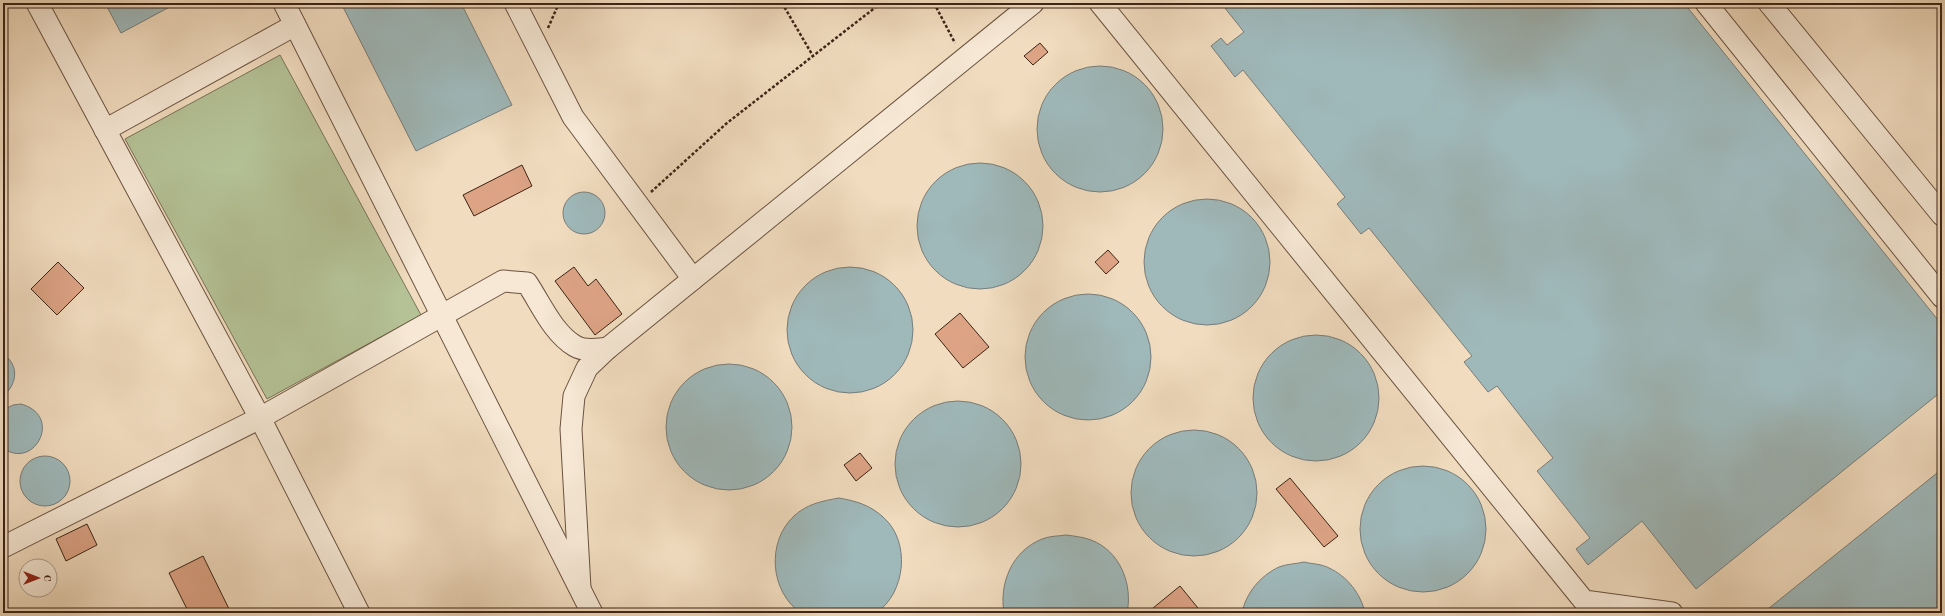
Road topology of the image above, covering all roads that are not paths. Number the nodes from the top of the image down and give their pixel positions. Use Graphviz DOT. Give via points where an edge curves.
graph roads {
  1 [pos="37,3"];
  2 [pos="284,3"];
  3 [pos="515,3"];
  4 [pos="1033,3"];
  5 [pos="1100,3"];
  6 [pos="1706,3"];
  7 [pos="1769,3"];
  8 [pos="295,25"];
  9 [pos="105,130"];
  10 [pos="1942,215"];
  11 [pos="693,279"];
  12 [pos="1942,298"];
  13 [pos="442,315"];
  14 [pos="608,348"];
  15 [pos="260,418"];
  16 [pos="3,547"];
  17 [pos="580,588"];
  18 [pos="359,613"];
  19 [pos="592,613"];
  20 [pos="1672,613"];
  1 -- 9 [label="lane"];
  2 -- 8 [label="lane"];
  3 -- 11 [label="lane" via="573,117"];
  4 -- 11 [label="lane"];
  5 -- 20 [label="lane" via="1584,601"];
  6 -- 12 [label="lane"];
  7 -- 10 [label="lane"];
  8 -- 9 [label="lane"];
  8 -- 13 [label="lane"];
  9 -- 15 [label="lane"];
  11 -- 14 [label="lane"];
  13 -- 14 [label="lane" via="503,281 528,283 557,330 576,347 592,350"];
  13 -- 15 [label="lane"];
  13 -- 17 [label="lane"];
  14 -- 17 [label="lane" via="587,368 574,396 571,429"];
  15 -- 16 [label="lane"];
  15 -- 18 [label="lane"];
  17 -- 19 [label="lane"];
}
